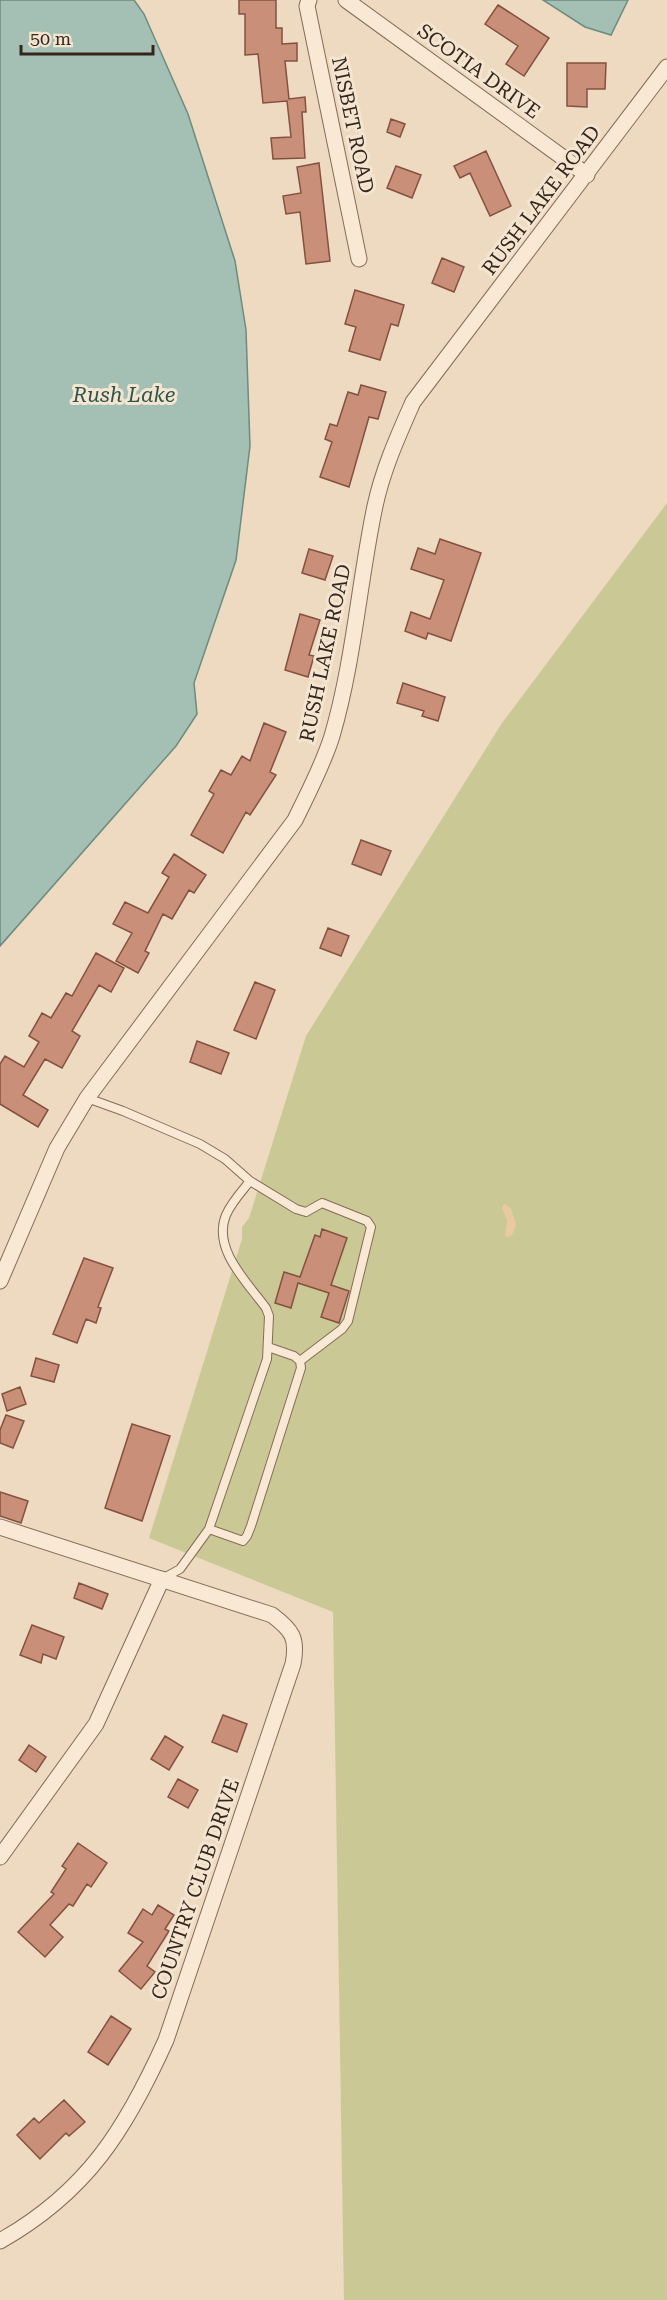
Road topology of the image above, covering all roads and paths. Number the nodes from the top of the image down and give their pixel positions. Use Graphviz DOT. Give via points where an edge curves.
graph roads {
  1 [pos="309,0"];
  2 [pos="346,0"];
  3 [pos="667,67"];
  4 [pos="587,175"];
  5 [pos="359,259"];
  6 [pos="87,1098"];
  7 [pos="250,1180"];
  8 [pos="0,1281"];
  9 [pos="268,1347"];
  10 [pos="300,1361"];
  11 [pos="0,1527"];
  12 [pos="209,1529"];
  13 [pos="162,1579"];
  14 [pos="0,1857"];
  15 [pos="0,2241"];
  1 -- 5 [label="street, NISBET ROAD" via="307,6"];
  2 -- 4 [label="street, SCOTIA DRIVE"];
  3 -- 4 [label="street, RUSH LAKE ROAD"];
  4 -- 6 [label="street, RUSH LAKE ROAD" via="413,402 389,454 375,505 332,737 295,820"];
  6 -- 7 [label="lane" via="200,1144"];
  6 -- 8 [label="street, RUSH LAKE ROAD" via="57,1148"];
  7 -- 9 [label="lane" via="226,1213 222,1236 236,1267 266,1308"];
  7 -- 10 [label="lane" via="296,1209 306,1212 322,1203 367,1221 371,1227 348,1321"];
  9 -- 10 [label="lane"];
  9 -- 12 [label="lane" via="246,1425"];
  10 -- 12 [label="lane" via="247,1536 243,1541"];
  11 -- 13 [label="street"];
  12 -- 13 [label="lane" via="180,1569"];
  13 -- 14 [label="street" via="96,1724"];
  13 -- 15 [label="street, COUNTRY CLUB DRIVE" via="272,1615 285,1625 297,1647 293,1664 166,2040 148,2081 100,2158 68,2192"];
}
